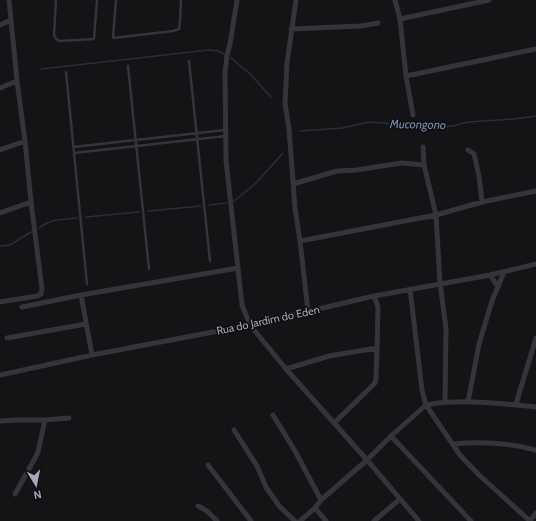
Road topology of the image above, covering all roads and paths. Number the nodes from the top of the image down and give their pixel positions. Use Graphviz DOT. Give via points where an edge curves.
graph roads {
  1 [pos="9,0"];
  2 [pos="56,0"];
  3 [pos="97,0"];
  4 [pos="116,0"];
  5 [pos="181,0"];
  6 [pos="238,0"];
  7 [pos="296,0"];
  8 [pos="395,0"];
  9 [pos="489,0"];
  10 [pos="400,19"];
  11 [pos="11,20"];
  12 [pos="378,23"];
  13 [pos="0,25"];
  14 [pos="291,29"];
  15 [pos="536,49"];
  16 [pos="189,61"];
  17 [pos="128,66"];
  18 [pos="66,72"];
  19 [pos="406,76"];
  20 [pos="17,81"];
  21 [pos="0,88"];
  22 [pos="413,116"];
  23 [pos="197,133"];
  24 [pos="226,133"];
  25 [pos="197,139"];
  26 [pos="135,140"];
  27 [pos="25,141"];
  28 [pos="136,146"];
  29 [pos="73,147"];
  30 [pos="423,147"];
  31 [pos="0,150"];
  32 [pos="468,150"];
  33 [pos="74,153"];
  34 [pos="424,165"];
  35 [pos="293,184"];
  36 [pos="536,191"];
  37 [pos="31,202"];
  38 [pos="482,202"];
  39 [pos="0,212"];
  40 [pos="436,215"];
  41 [pos="300,241"];
  42 [pos="210,261"];
  43 [pos="536,264"];
  44 [pos="238,268"];
  45 [pos="149,269"];
  46 [pos="504,272"];
  47 [pos="490,275"];
  48 [pos="87,284"];
  49 [pos="440,284"];
  50 [pos="498,287"];
  51 [pos="410,289"];
  52 [pos="81,294"];
  53 [pos="374,296"];
  54 [pos="0,302"];
  55 [pos="22,307"];
  56 [pos="308,311"];
  57 [pos="86,324"];
  58 [pos="250,325"];
  59 [pos="7,338"];
  60 [pos="536,338"];
  61 [pos="377,348"];
  62 [pos="92,355"];
  63 [pos="286,369"];
  64 [pos="0,374"];
  65 [pos="445,402"];
  66 [pos="468,402"];
  67 [pos="516,404"];
  68 [pos="426,405"];
  69 [pos="536,407"];
  70 [pos="273,415"];
  71 [pos="69,418"];
  72 [pos="45,420"];
  73 [pos="0,421"];
  74 [pos="334,423"];
  75 [pos="234,430"];
  76 [pos="391,436"];
  77 [pos="453,444"];
  78 [pos="536,450"];
  79 [pos="367,460"];
  80 [pos="208,465"];
  81 [pos="15,494"];
  82 [pos="400,499"];
  83 [pos="321,500"];
  84 [pos="198,506"];
  85 [pos="315,508"];
  86 [pos="536,514"];
  87 [pos="217,521"];
  88 [pos="251,521"];
  89 [pos="295,521"];
  90 [pos="300,521"];
  91 [pos="326,521"];
  92 [pos="374,521"];
  93 [pos="419,521"];
  94 [pos="470,521"];
  95 [pos="530,521"];
  1 -- 11 [label="street"];
  2 -- 3 [label="lane" via="54,35 59,41 94,39"];
  4 -- 5 [label="lane" via="113,38 173,32 179,29"];
  6 -- 24 [label="street" via="227,55"];
  7 -- 14 [label="street"];
  8 -- 10 [label="street"];
  9 -- 10 [label="street"];
  10 -- 19 [label="street"];
  11 -- 13 [label="street"];
  11 -- 20 [label="street"];
  12 -- 14 [label="street"];
  14 -- 35 [label="street" via="285,103"];
  15 -- 19 [label="street"];
  16 -- 23 [label="lane"];
  17 -- 26 [label="lane"];
  18 -- 29 [label="lane"];
  19 -- 22 [label="street"];
  20 -- 21 [label="street"];
  20 -- 27 [label="street"];
  23 -- 24 [label="lane"];
  23 -- 25 [label="lane"];
  23 -- 26 [label="lane"];
  24 -- 25 [label="lane"];
  24 -- 44 [label="street" via="226,161"];
  25 -- 28 [label="lane"];
  25 -- 42 [label="lane"];
  26 -- 28 [label="lane"];
  26 -- 29 [label="lane"];
  27 -- 31 [label="street"];
  27 -- 37 [label="street"];
  28 -- 33 [label="lane"];
  28 -- 45 [label="lane"];
  29 -- 33 [label="lane"];
  30 -- 34 [label="street"];
  32 -- 38 [label="street" via="474,154"];
  33 -- 48 [label="lane"];
  34 -- 35 [label="street" via="402,163 337,172"];
  34 -- 40 [label="street"];
  35 -- 41 [label="street"];
  36 -- 38 [label="street"];
  37 -- 39 [label="street"];
  37 -- 54 [label="street" via="41,294"];
  38 -- 40 [label="street"];
  40 -- 41 [label="street"];
  40 -- 49 [label="street"];
  41 -- 56 [label="street"];
  43 -- 46 [label="street, Rua do Jardim do Eden"];
  44 -- 52 [label="street"];
  44 -- 58 [label="street" via="242,305"];
  46 -- 47 [label="street, Rua do Jardim do Eden"];
  46 -- 50 [label="street"];
  47 -- 49 [label="street, Rua do Jardim do Eden"];
  47 -- 50 [label="street"];
  49 -- 51 [label="street, Rua do Jardim do Eden"];
  49 -- 65 [label="street" via="446,329"];
  50 -- 66 [label="street" via="480,344"];
  51 -- 53 [label="street, Rua do Jardim do Eden"];
  51 -- 68 [label="street"];
  52 -- 55 [label="street"];
  52 -- 57 [label="street"];
  53 -- 56 [label="street, Rua do Jardim do Eden"];
  53 -- 61 [label="street" via="378,307"];
  56 -- 58 [label="street, Rua do Jardim do Eden"];
  57 -- 59 [label="street"];
  57 -- 62 [label="street"];
  58 -- 62 [label="street, Rua do Jardim do Eden"];
  58 -- 63 [label="street"];
  60 -- 67 [label="street"];
  61 -- 63 [label="street" via="329,356"];
  61 -- 74 [label="street" via="375,383"];
  62 -- 64 [label="street, Rua do Jardim do Eden"];
  63 -- 74 [label="street"];
  65 -- 66 [label="street"];
  65 -- 68 [label="street"];
  66 -- 67 [label="street"];
  67 -- 69 [label="street"];
  68 -- 76 [label="street"];
  68 -- 77 [label="street"];
  70 -- 83 [label="street"];
  71 -- 72 [label="street"];
  72 -- 73 [label="street"];
  72 -- 81 [label="street" via="38,452"];
  74 -- 79 [label="street"];
  75 -- 89 [label="street" via="257,466 266,487"];
  76 -- 79 [label="street"];
  76 -- 94 [label="street"];
  77 -- 78 [label="street" via="508,444"];
  77 -- 95 [label="street" via="479,475"];
  79 -- 82 [label="street"];
  79 -- 83 [label="street"];
  80 -- 88 [label="street"];
  82 -- 92 [label="street"];
  82 -- 93 [label="street"];
  83 -- 85 [label="street"];
  84 -- 87 [label="street"];
  85 -- 90 [label="street"];
  85 -- 91 [label="street"];
  86 -- 95 [label="street"];
}
